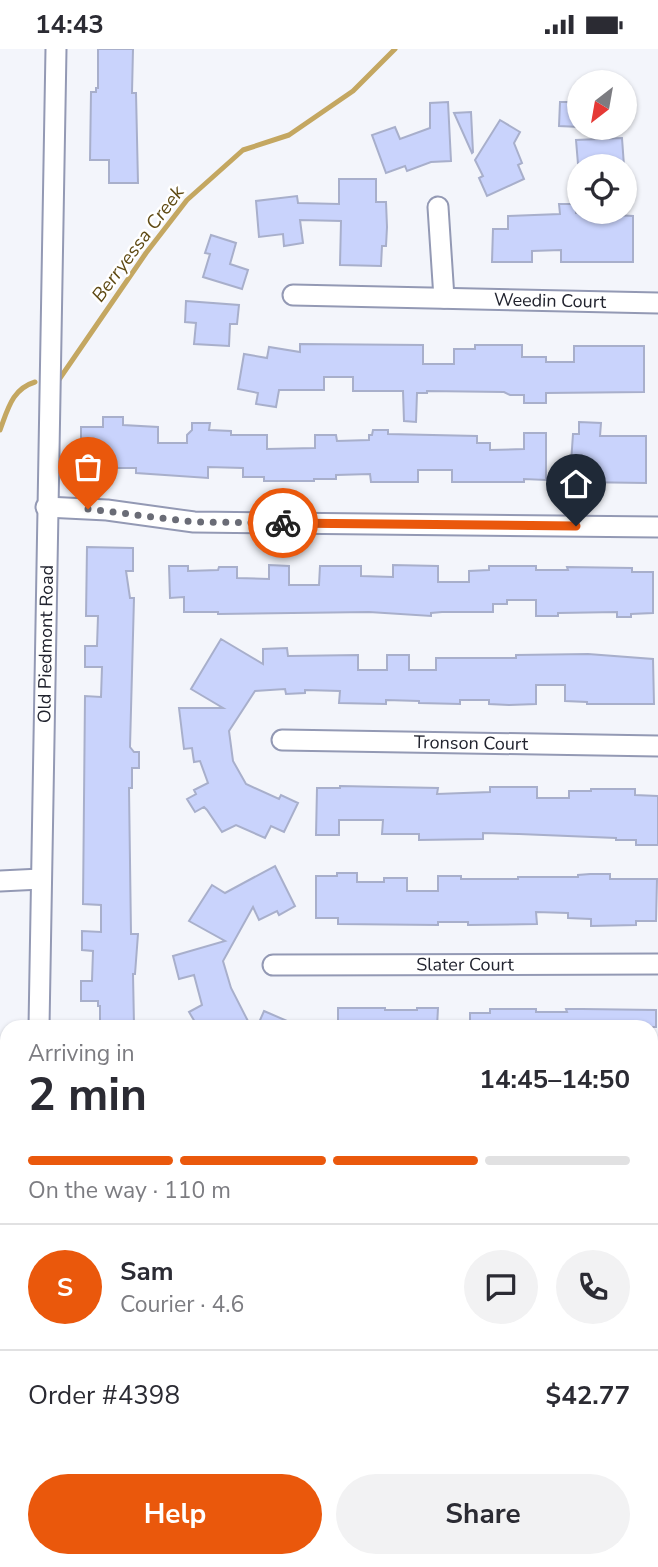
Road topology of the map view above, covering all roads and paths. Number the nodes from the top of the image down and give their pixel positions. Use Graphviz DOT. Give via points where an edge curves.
graph roads {
  1 [pos="56,49"];
  2 [pos="438,207"];
  3 [pos="293,295"];
  4 [pos="444,298"];
  5 [pos="658,303"];
  6 [pos="46,507"];
  7 [pos="658,527"];
  8 [pos="282,740"];
  9 [pos="658,746"];
  10 [pos="41,879"];
  11 [pos="0,881"];
  12 [pos="658,964"];
  13 [pos="274,965"];
  14 [pos="39,1020"];
  1 -- 6 [label="street, Old Piedmont Road"];
  2 -- 4 [label="street"];
  3 -- 4 [label="street, Weedin Court"];
  4 -- 5 [label="street, Weedin Court"];
  6 -- 7 [label="street" via="194,522"];
  6 -- 10 [label="street, Old Piedmont Road"];
  8 -- 9 [label="street, Tronson Court"];
  10 -- 11 [label="street"];
  10 -- 14 [label="street, Old Piedmont Road"];
  12 -- 13 [label="street, Slater Court"];
}
